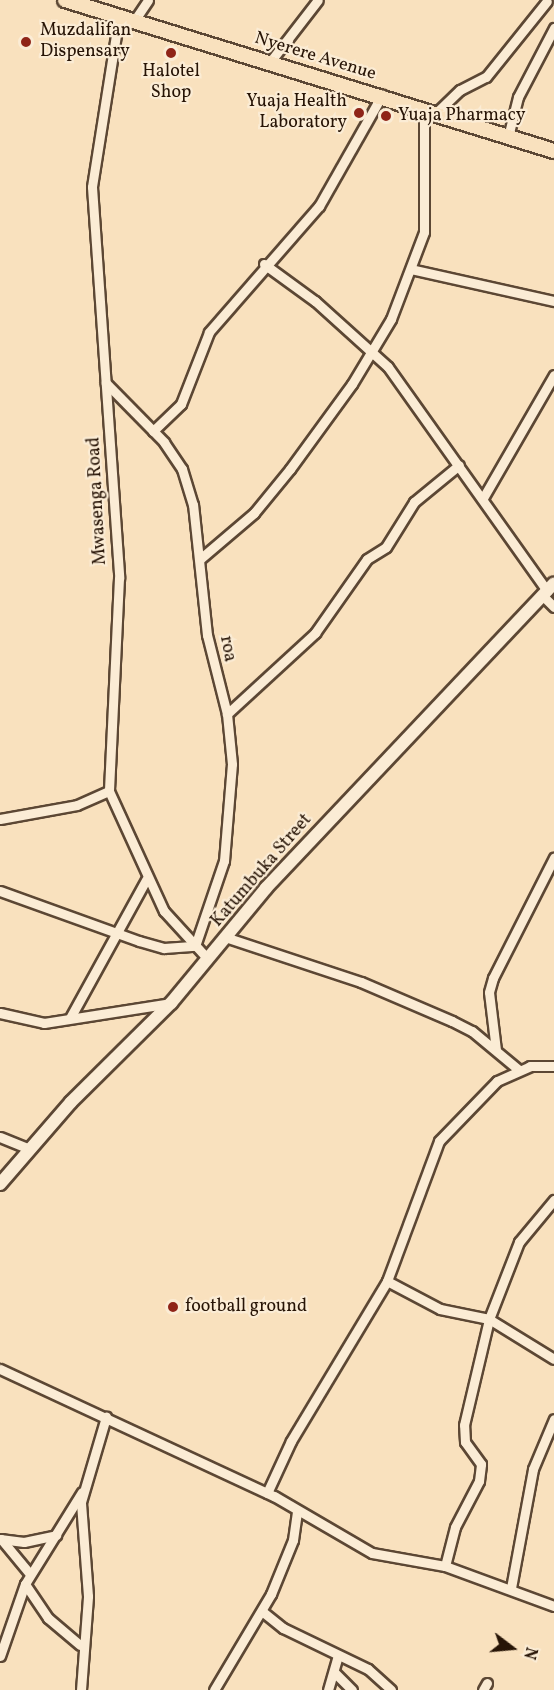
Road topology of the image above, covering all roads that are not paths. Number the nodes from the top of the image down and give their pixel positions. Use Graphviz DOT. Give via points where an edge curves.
graph roads {
  1 [pos="65,0"];
  2 [pos="148,0"];
  3 [pos="318,0"];
  4 [pos="549,2"];
  5 [pos="119,16"];
  6 [pos="134,21"];
  7 [pos="554,27"];
  8 [pos="270,62"];
  9 [pos="382,96"];
  10 [pos="430,111"];
  11 [pos="508,137"];
  12 [pos="554,151"];
  13 [pos="264,264"];
  14 [pos="411,269"];
  15 [pos="554,301"];
  16 [pos="372,353"];
  17 [pos="554,375"];
  18 [pos="106,384"];
  19 [pos="153,431"];
  20 [pos="459,465"];
  21 [pos="483,498"];
  22 [pos="200,559"];
  23 [pos="548,590"];
  24 [pos="554,608"];
  25 [pos="227,714"];
  26 [pos="109,791"];
  27 [pos="0,819"];
  28 [pos="554,858"];
  29 [pos="146,880"];
  30 [pos="0,891"];
  31 [pos="117,934"];
  32 [pos="228,938"];
  33 [pos="195,946"];
  34 [pos="207,958"];
  35 [pos="171,1003"];
  36 [pos="0,1013"];
  37 [pos="70,1018"];
  38 [pos="496,1050"];
  39 [pos="554,1066"];
  40 [pos="519,1070"];
  41 [pos="0,1137"];
  42 [pos="30,1149"];
  43 [pos="0,1184"];
  44 [pos="554,1200"];
  45 [pos="387,1281"];
  46 [pos="489,1319"];
  47 [pos="554,1359"];
  48 [pos="0,1369"];
  49 [pos="106,1417"];
  50 [pos="554,1419"];
  51 [pos="83,1490"];
  52 [pos="267,1493"];
  53 [pos="297,1512"];
  54 [pos="56,1535"];
  55 [pos="0,1539"];
  56 [pos="445,1566"];
  57 [pos="30,1574"];
  58 [pos="25,1584"];
  59 [pos="511,1588"];
  60 [pos="554,1606"];
  61 [pos="262,1612"];
  62 [pos="80,1645"];
  63 [pos="338,1655"];
  64 [pos="0,1656"];
  65 [pos="335,1673"];
  66 [pos="81,1690"];
  67 [pos="214,1690"];
  68 [pos="328,1690"];
  69 [pos="352,1690"];
  70 [pos="391,1690"];
  1 -- 5 [label="main road, Nyerere Avenue"];
  2 -- 6 [label="street"];
  3 -- 8 [label="street"];
  4 -- 10 [label="street" via="486,77"];
  5 -- 6 [label="main road, Nyerere Avenue"];
  5 -- 18 [label="street, Mwasenga Road" via="92,187"];
  6 -- 8 [label="main road, Nyerere Avenue"];
  7 -- 11 [label="street" via="518,98"];
  8 -- 9 [label="main road, Nyerere Avenue"];
  9 -- 10 [label="main road, Nyerere Avenue"];
  9 -- 13 [label="street" via="320,206"];
  10 -- 11 [label="main road, Nyerere Avenue"];
  10 -- 14 [label="street" via="424,232"];
  11 -- 12 [label="main road, Nyerere Avenue"];
  13 -- 16 [label="street"];
  13 -- 19 [label="street" via="209,332 181,404"];
  14 -- 15 [label="street"];
  14 -- 16 [label="street"];
  16 -- 20 [label="street"];
  16 -- 22 [label="street" via="326,423 254,513"];
  17 -- 21 [label="street"];
  18 -- 19 [label="street, roa"];
  18 -- 26 [label="street, Mwasenga Road" via="119,578"];
  19 -- 22 [label="street, roa" via="182,469"];
  20 -- 21 [label="street"];
  20 -- 25 [label="street" via="414,502 315,633"];
  21 -- 23 [label="street"];
  22 -- 25 [label="street, roa" via="207,635"];
  23 -- 24 [label="street"];
  23 -- 32 [label="main road, Katumbuka Street" via="266,888"];
  25 -- 33 [label="street, roa" via="231,821 224,861"];
  26 -- 27 [label="street" via="77,805"];
  26 -- 29 [label="street, Mwasenga Road"];
  28 -- 38 [label="street" via="534,906 493,978 489,992"];
  29 -- 31 [label="street"];
  29 -- 33 [label="street, Mwasenga Road" via="164,911"];
  30 -- 31 [label="street"];
  31 -- 33 [label="street" via="164,948"];
  31 -- 37 [label="street"];
  32 -- 34 [label="main road, Katumbuka Street"];
  32 -- 38 [label="street" via="360,982 472,1031"];
  33 -- 34 [label="street, Mwasenga Road"];
  34 -- 35 [label="main road, Katumbuka Street"];
  35 -- 37 [label="street"];
  35 -- 42 [label="main road, Katumbuka Street"];
  36 -- 37 [label="street" via="44,1023"];
  38 -- 40 [label="street"];
  39 -- 40 [label="street"];
  40 -- 45 [label="street" via="497,1081 439,1141"];
  41 -- 42 [label="street"];
  42 -- 43 [label="main road, Katumbuka Street"];
  44 -- 46 [label="street" via="519,1242"];
  45 -- 46 [label="street" via="440,1309"];
  45 -- 52 [label="street" via="291,1441"];
  46 -- 47 [label="street"];
  46 -- 56 [label="street" via="464,1425 465,1442 481,1464 479,1481 455,1527"];
  48 -- 49 [label="street"];
  49 -- 51 [label="street"];
  49 -- 52 [label="street"];
  50 -- 59 [label="street" via="533,1469"];
  51 -- 54 [label="street"];
  51 -- 62 [label="street" via="88,1596"];
  52 -- 53 [label="street"];
  53 -- 56 [label="street" via="372,1553"];
  53 -- 61 [label="street" via="293,1540"];
  54 -- 55 [label="street" via="24,1542"];
  54 -- 57 [label="street"];
  55 -- 57 [label="street"];
  56 -- 59 [label="street"];
  57 -- 58 [label="street"];
  58 -- 62 [label="street" via="48,1618"];
  58 -- 64 [label="street"];
  59 -- 60 [label="street"];
  61 -- 63 [label="street"];
  61 -- 67 [label="street"];
  62 -- 66 [label="street"];
  63 -- 65 [label="street"];
  63 -- 70 [label="street" via="368,1669"];
  65 -- 68 [label="street"];
  65 -- 69 [label="street"];
}
